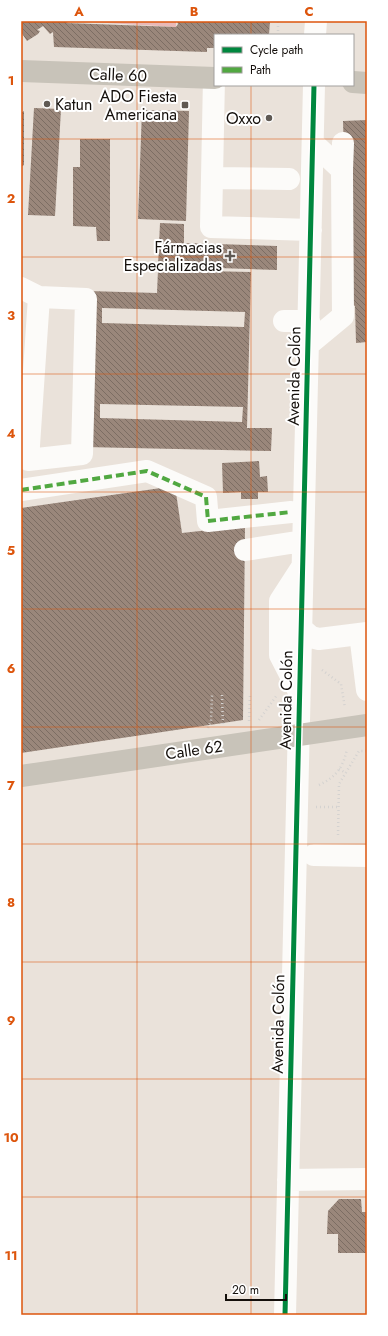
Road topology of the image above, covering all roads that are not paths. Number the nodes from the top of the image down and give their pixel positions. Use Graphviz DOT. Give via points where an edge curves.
graph roads {
  1 [pos="316,21"];
  2 [pos="315,34"];
  3 [pos="21,72"];
  4 [pos="214,78"];
  5 [pos="354,82"];
  6 [pos="367,83"];
  7 [pos="215,86"];
  8 [pos="314,86"];
  9 [pos="313,143"];
  10 [pos="342,143"];
  11 [pos="342,170"];
  12 [pos="212,178"];
  13 [pos="289,179"];
  14 [pos="311,230"];
  15 [pos="30,293"];
  16 [pos="284,321"];
  17 [pos="308,322"];
  18 [pos="308,345"];
  19 [pos="21,490"];
  20 [pos="291,512"];
  21 [pos="303,541"];
  22 [pos="245,550"];
  23 [pos="302,566"];
  24 [pos="301,628"];
  25 [pos="363,634"];
  26 [pos="367,690"];
  27 [pos="290,691"];
  28 [pos="367,725"];
  29 [pos="298,735"];
  30 [pos="21,776"];
  31 [pos="314,855"];
  32 [pos="367,856"];
  33 [pos="367,1179"];
  34 [pos="288,1180"];
  35 [pos="285,1315"];
  1 -- 2 [label="street"];
  3 -- 4 [label="main road, Calle 60"];
  5 -- 6 [label="main road"];
  7 -- 12 [label="street"];
  8 -- 9 [label="street, Avenida Colón"];
  9 -- 11 [label="street"];
  9 -- 14 [label="street, Avenida Colón"];
  10 -- 11 [label="street"];
  11 -- 18 [label="street" via="343,316"];
  12 -- 13 [label="street"];
  12 -- 14 [label="street" via="211,227"];
  14 -- 17 [label="street, Avenida Colón"];
  15 -- 15 [label="street" via="34,374 28,460 82,454 86,299"];
  16 -- 17 [label="street"];
  17 -- 18 [label="street, Avenida Colón"];
  18 -- 21 [label="street, Avenida Colón"];
  19 -- 20 [label="street" via="147,471 206,497 208,521"];
  21 -- 22 [label="street"];
  21 -- 23 [label="street, Avenida Colón"];
  23 -- 24 [label="street, Avenida Colón"];
  23 -- 27 [label="street" via="280,601 280,655"];
  24 -- 25 [label="street" via="311,637 319,639"];
  24 -- 27 [label="street, Avenida Colón"];
  25 -- 26 [label="street"];
  27 -- 29 [label="street, Avenida Colón"];
  28 -- 29 [label="main road, Calle 62"];
  29 -- 30 [label="main road, Calle 62"];
  29 -- 34 [label="street, Avenida Colón"];
  31 -- 32 [label="street"];
  33 -- 34 [label="street"];
  34 -- 35 [label="street, Avenida Colón"];
}
